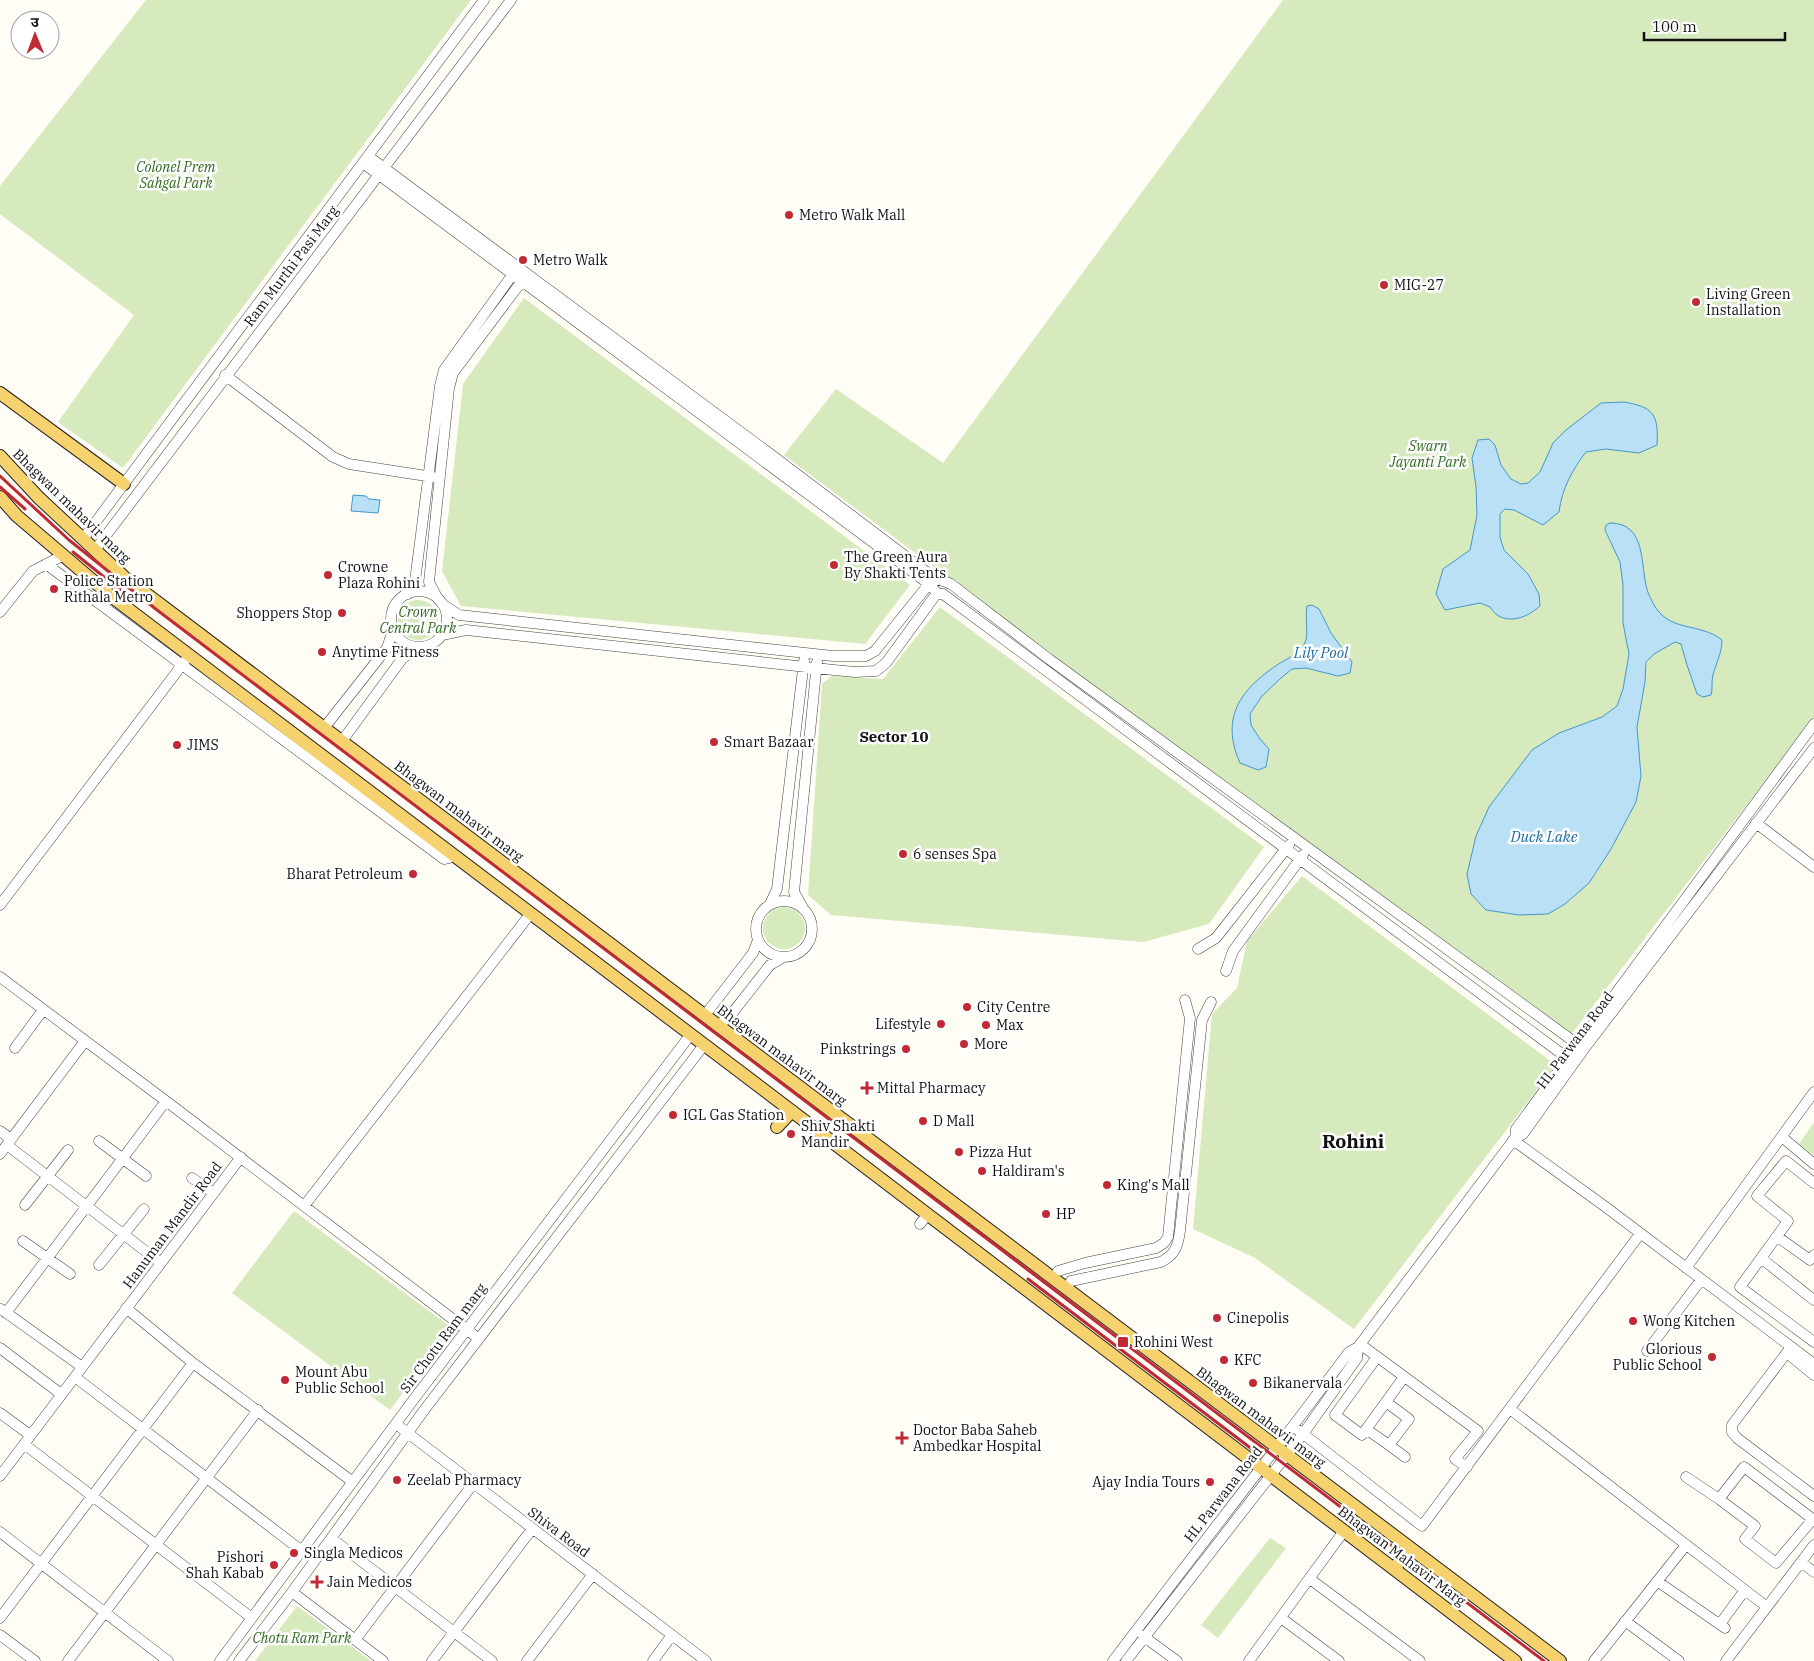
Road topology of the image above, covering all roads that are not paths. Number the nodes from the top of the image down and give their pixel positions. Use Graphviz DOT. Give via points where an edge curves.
graph roads {
  1 [pos="484,0"];
  2 [pos="511,0"];
  3 [pos="366,159"];
  4 [pos="381,171"];
  5 [pos="512,274"];
  6 [pos="522,281"];
  7 [pos="225,376"];
  8 [pos="0,393"];
  9 [pos="0,456"];
  10 [pos="428,477"];
  11 [pos="439,477"];
  12 [pos="124,484"];
  13 [pos="0,498"];
  14 [pos="83,538"];
  15 [pos="95,550"];
  16 [pos="64,555"];
  17 [pos="46,564"];
  18 [pos="942,581"];
  19 [pos="929,584"];
  20 [pos="937,593"];
  21 [pos="408,594"];
  22 [pos="440,601"];
  23 [pos="0,612"];
  24 [pos="393,630"];
  25 [pos="442,635"];
  26 [pos="417,647"];
  27 [pos="805,652"];
  28 [pos="818,654"];
  29 [pos="190,655"];
  30 [pos="182,666"];
  31 [pos="803,666"];
  32 [pos="816,668"];
  33 [pos="1814,724"];
  34 [pos="324,728"];
  35 [pos="342,742"];
  36 [pos="1814,748"];
  37 [pos="441,816"];
  38 [pos="1756,824"];
  39 [pos="428,836"];
  40 [pos="1294,839"];
  41 [pos="1286,848"];
  42 [pos="1308,848"];
  43 [pos="452,854"];
  44 [pos="1300,859"];
  45 [pos="1814,867"];
  46 [pos="770,904"];
  47 [pos="0,905"];
  48 [pos="803,908"];
  49 [pos="531,913"];
  50 [pos="758,940"];
  51 [pos="1198,948"];
  52 [pos="784,957"];
  53 [pos="1226,971"];
  54 [pos="1,980"];
  55 [pos="1185,1000"];
  56 [pos="1210,1002"];
  57 [pos="43,1010"];
  58 [pos="705,1015"];
  59 [pos="718,1026"];
  60 [pos="691,1034"];
  61 [pos="85,1041"];
  62 [pos="704,1045"];
  63 [pos="1581,1047"];
  64 [pos="14,1048"];
  65 [pos="1570,1061"];
  66 [pos="1814,1092"];
  67 [pos="166,1101"];
  68 [pos="792,1111"];
  69 [pos="777,1128"];
  70 [pos="0,1131"];
  71 [pos="1782,1137"];
  72 [pos="1514,1139"];
  73 [pos="99,1141"];
  74 [pos="9,1142"];
  75 [pos="68,1150"];
  76 [pos="0,1154"];
  77 [pos="240,1157"];
  78 [pos="122,1158"];
  79 [pos="1814,1164"];
  80 [pos="47,1176"];
  81 [pos="146,1176"];
  82 [pos="192,1178"];
  83 [pos="1814,1183"];
  84 [pos="214,1193"];
  85 [pos="25,1205"];
  86 [pos="86,1206"];
  87 [pos="304,1206"];
  88 [pos="144,1209"];
  89 [pos="1640,1234"];
  90 [pos="124,1235"];
  91 [pos="1778,1237"];
  92 [pos="23,1241"];
  93 [pos="1814,1254"];
  94 [pos="47,1258"];
  95 [pos="1762,1259"];
  96 [pos="161,1263"];
  97 [pos="99,1265"];
  98 [pos="1686,1268"];
  99 [pos="1058,1271"];
  100 [pos="70,1274"];
  101 [pos="1701,1280"];
  102 [pos="1071,1281"];
  103 [pos="1814,1300"];
  104 [pos="126,1308"];
  105 [pos="3,1311"];
  106 [pos="467,1330"];
  107 [pos="479,1339"];
  108 [pos="1814,1342"];
  109 [pos="1359,1346"];
  110 [pos="0,1348"];
  111 [pos="1789,1350"];
  112 [pos="1647,1351"];
  113 [pos="1377,1357"];
  114 [pos="193,1363"];
  115 [pos="1814,1364"];
  116 [pos="82,1367"];
  117 [pos="1814,1375"];
  118 [pos="74,1377"];
  119 [pos="1404,1377"];
  120 [pos="61,1394"];
  121 [pos="1386,1402"];
  122 [pos="258,1410"];
  123 [pos="1510,1410"];
  124 [pos="0,1413"];
  125 [pos="396,1424"];
  126 [pos="1293,1426"];
  127 [pos="143,1429"];
  128 [pos="1366,1429"];
  129 [pos="408,1433"];
  130 [pos="1303,1434"];
  131 [pos="27,1440"];
  132 [pos="1389,1445"];
  133 [pos="1281,1451"];
  134 [pos="1405,1457"];
  135 [pos="1467,1467"];
  136 [pos="1266,1472"];
  137 [pos="0,1476"];
  138 [pos="1686,1477"];
  139 [pos="206,1478"];
  140 [pos="353,1482"];
  141 [pos="473,1484"];
  142 [pos="92,1496"];
  143 [pos="1814,1496"];
  144 [pos="1719,1499"];
  145 [pos="1813,1519"];
  146 [pos="532,1529"];
  147 [pos="1344,1531"];
  148 [pos="0,1532"];
  149 [pos="331,1538"];
  150 [pos="156,1545"];
  151 [pos="1686,1545"];
  152 [pos="1814,1545"];
  153 [pos="1410,1548"];
  154 [pos="302,1551"];
  155 [pos="1801,1562"];
  156 [pos="41,1564"];
  157 [pos="1394,1569"];
  158 [pos="1814,1572"];
  159 [pos="593,1574"];
  160 [pos="1310,1579"];
  161 [pos="1657,1581"];
  162 [pos="395,1586"];
  163 [pos="1744,1590"];
  164 [pos="292,1592"];
  165 [pos="1767,1607"];
  166 [pos="105,1612"];
  167 [pos="0,1618"];
  168 [pos="252,1618"];
  169 [pos="1281,1618"];
  170 [pos="1625,1621"];
  171 [pos="454,1632"];
  172 [pos="0,1635"];
  173 [pos="672,1635"];
  174 [pos="1144,1636"];
  175 [pos="354,1640"];
  176 [pos="1254,1659"];
  177 [pos="35,1661"];
  178 [pos="68,1661"];
  179 [pos="168,1661"];
  180 [pos="220,1661"];
  181 [pos="239,1661"];
  182 [pos="383,1661"];
  183 [pos="432,1661"];
  184 [pos="492,1661"];
  185 [pos="527,1661"];
  186 [pos="653,1661"];
  187 [pos="706,1661"];
  188 [pos="1113,1661"];
  189 [pos="1126,1661"];
  190 [pos="1177,1661"];
  191 [pos="1339,1661"];
  192 [pos="1420,1661"];
  193 [pos="1515,1661"];
  194 [pos="1560,1661"];
  195 [pos="1594,1661"];
  196 [pos="1678,1661"];
  197 [pos="1726,1661"];
  1 -- 3 [label="street, Ram Murthi Pasi Marg"];
  2 -- 4 [label="street, Ram Murthi Pasi Marg"];
  3 -- 4 [label="street"];
  3 -- 12 [label="street, Ram Murthi Pasi Marg"];
  4 -- 5 [label="street"];
  4 -- 7 [label="street, Ram Murthi Pasi Marg"];
  4 -- 18 [label="street"];
  5 -- 6 [label="street"];
  5 -- 10 [label="street" via="444,370"];
  6 -- 11 [label="street" via="453,373"];
  6 -- 19 [label="street"];
  7 -- 10 [label="street" via="334,457 349,464"];
  7 -- 15 [label="street, Ram Murthi Pasi Marg"];
  8 -- 12 [label="main road"];
  9 -- 14 [label="main road, Bhagwan mahavir marg"];
  10 -- 11 [label="street"];
  10 -- 21 [label="street" via="415,581"];
  11 -- 22 [label="street" via="429,582"];
  12 -- 14 [label="street, Ram Murthi Pasi Marg"];
  13 -- 16 [label="main road"];
  14 -- 15 [label="main road, Bhagwan mahavir marg"];
  15 -- 34 [label="main road, Bhagwan mahavir marg" via="124,577"];
  16 -- 17 [label="street"];
  16 -- 29 [label="main road" via="111,596"];
  17 -- 23 [label="street" via="33,571"];
  17 -- 30 [label="street"];
  18 -- 19 [label="street"];
  18 -- 40 [label="street" via="951,584"];
  19 -- 20 [label="street"];
  19 -- 28 [label="street" via="875,651 866,656"];
  20 -- 32 [label="street" via="876,672"];
  20 -- 41 [label="street" via="943,594"];
  21 -- 22 [label="street" via="427,593"];
  21 -- 24 [label="street" via="394,607"];
  22 -- 25 [label="street" via="447,619"];
  22 -- 27 [label="street" via="459,615"];
  24 -- 26 [label="street" via="400,640"];
  24 -- 34 [label="street" via="387,648"];
  25 -- 26 [label="street" via="430,645"];
  25 -- 31 [label="street" via="466,630"];
  26 -- 35 [label="street" via="402,660"];
  27 -- 28 [label="street"];
  27 -- 31 [label="street"];
  28 -- 32 [label="street"];
  29 -- 30 [label="street"];
  29 -- 39 [label="main road"];
  30 -- 43 [label="street" via="444,859"];
  30 -- 47 [label="street"];
  31 -- 32 [label="street"];
  31 -- 46 [label="street" via="777,889"];
  32 -- 48 [label="street" via="794,892"];
  33 -- 63 [label="street"];
  34 -- 35 [label="main road, Bhagwan mahavir marg"];
  35 -- 37 [label="main road, Bhagwan mahavir marg"];
  36 -- 38 [label="street, HL Parwana Road"];
  37 -- 39 [label="main road"];
  37 -- 58 [label="main road, Bhagwan mahavir marg"];
  38 -- 45 [label="street"];
  38 -- 63 [label="street, HL Parwana Road"];
  39 -- 43 [label="main road"];
  40 -- 41 [label="street"];
  40 -- 42 [label="street"];
  41 -- 44 [label="street"];
  41 -- 51 [label="street" via="1216,938"];
  42 -- 44 [label="street"];
  42 -- 63 [label="street"];
  43 -- 49 [label="main road"];
  44 -- 53 [label="street" via="1233,951"];
  44 -- 65 [label="street"];
  46 -- 48 [label="street" via="789,901"];
  46 -- 50 [label="street" via="757,919"];
  48 -- 52 [label="street" via="812,923 810,938 800,952"];
  49 -- 60 [label="main road"];
  49 -- 87 [label="street"];
  50 -- 52 [label="street" via="769,953"];
  50 -- 58 [label="street" via="753,954"];
  52 -- 59 [label="street" via="770,965 730,1016"];
  54 -- 57 [label="street"];
  55 -- 99 [label="street" via="1190,1018 1168,1237 1156,1248"];
  56 -- 102 [label="street" via="1202,1020 1176,1250 1161,1262"];
  57 -- 61 [label="street"];
  57 -- 64 [label="street"];
  58 -- 59 [label="main road, Bhagwan mahavir marg"];
  59 -- 133 [label="main road, Bhagwan mahavir marg"];
  60 -- 62 [label="main road"];
  60 -- 106 [label="street, Sir Chotu Ram marg"];
  61 -- 67 [label="street"];
  61 -- 74 [label="street"];
  62 -- 68 [label="main road"];
  62 -- 107 [label="street, Sir Chotu Ram marg"];
  63 -- 65 [label="street, HL Parwana Road"];
  65 -- 72 [label="street, HL Parwana Road" via="1523,1134"];
  66 -- 71 [label="street"];
  67 -- 77 [label="street"];
  67 -- 78 [label="street"];
  68 -- 69 [label="main road"];
  68 -- 136 [label="main road" via="924,1219"];
  70 -- 74 [label="street"];
  71 -- 79 [label="street"];
  71 -- 98 [label="street"];
  72 -- 89 [label="street"];
  72 -- 109 [label="street, HL Parwana Road"];
  73 -- 78 [label="street"];
  74 -- 76 [label="street"];
  74 -- 80 [label="street"];
  75 -- 80 [label="street"];
  77 -- 84 [label="street, Hanuman Mandir Road"];
  77 -- 87 [label="street"];
  78 -- 81 [label="street"];
  78 -- 86 [label="street"];
  80 -- 85 [label="street"];
  80 -- 86 [label="street"];
  82 -- 84 [label="street"];
  83 -- 91 [label="street" via="1786,1161 1757,1196 1788,1221"];
  84 -- 96 [label="street, Hanuman Mandir Road"];
  86 -- 90 [label="street"];
  86 -- 94 [label="street"];
  87 -- 106 [label="street"];
  88 -- 90 [label="street"];
  89 -- 98 [label="street"];
  89 -- 123 [label="street"];
  90 -- 96 [label="street"];
  90 -- 97 [label="street"];
  91 -- 93 [label="street" via="1810,1260"];
  91 -- 95 [label="street"];
  92 -- 94 [label="street"];
  94 -- 100 [label="street"];
  94 -- 105 [label="street"];
  95 -- 103 [label="street"];
  95 -- 108 [label="street" via="1740,1287"];
  96 -- 104 [label="street, Hanuman Mandir Road"];
  98 -- 101 [label="street"];
  101 -- 111 [label="street"];
  101 -- 112 [label="street"];
  104 -- 114 [label="street"];
  104 -- 116 [label="street, Hanuman Mandir Road"];
  105 -- 116 [label="street"];
  106 -- 107 [label="street"];
  106 -- 125 [label="street, Sir Chotu Ram marg"];
  107 -- 129 [label="street, Sir Chotu Ram marg"];
  109 -- 113 [label="street"];
  109 -- 126 [label="street, HL Parwana Road" via="1348,1352"];
  109 -- 130 [label="street, HL Parwana Road" via="1356,1358"];
  110 -- 120 [label="street"];
  111 -- 115 [label="street"];
  111 -- 117 [label="street"];
  111 -- 143 [label="street" via="1732,1425 1732,1432"];
  113 -- 119 [label="street"];
  113 -- 128 [label="street" via="1335,1415 1362,1435"];
  114 -- 122 [label="street"];
  114 -- 127 [label="street"];
  116 -- 118 [label="street, Hanuman Mandir Road"];
  118 -- 120 [label="street, Hanuman Mandir Road"];
  118 -- 127 [label="street"];
  119 -- 121 [label="street"];
  119 -- 135 [label="street" via="1478,1431 1455,1459"];
  120 -- 131 [label="street, Hanuman Mandir Road"];
  121 -- 128 [label="street"];
  121 -- 132 [label="street" via="1409,1419"];
  122 -- 139 [label="street"];
  122 -- 140 [label="street"];
  123 -- 135 [label="street"];
  123 -- 151 [label="street"];
  124 -- 131 [label="street"];
  125 -- 129 [label="street, Shiva Road"];
  125 -- 140 [label="street, Sir Chotu Ram marg"];
  126 -- 130 [label="street"];
  126 -- 133 [label="street, HL Parwana Road"];
  127 -- 139 [label="street"];
  127 -- 142 [label="street"];
  128 -- 132 [label="street"];
  129 -- 141 [label="street, Shiva Road"];
  129 -- 149 [label="street, Sir Chotu Ram marg"];
  130 -- 133 [label="street, HL Parwana Road"];
  130 -- 135 [label="street" via="1422,1526"];
  131 -- 137 [label="street, Hanuman Mandir Road"];
  131 -- 142 [label="street"];
  132 -- 134 [label="street"];
  133 -- 136 [label="street, HL Parwana Road"];
  133 -- 153 [label="main road, Bhagwan mahavir marg"];
  136 -- 147 [label="main road, Bhagwan Mahavir Marg"];
  136 -- 174 [label="street, HL Parwana Road"];
  136 -- 188 [label="street, HL Parwana Road"];
  138 -- 144 [label="street"];
  139 -- 150 [label="street"];
  139 -- 154 [label="street"];
  140 -- 154 [label="street, Sir Chotu Ram marg"];
  141 -- 146 [label="street, Shiva Road"];
  141 -- 162 [label="street"];
  142 -- 150 [label="street"];
  142 -- 156 [label="street"];
  144 -- 145 [label="street" via="1744,1467"];
  144 -- 145 [label="street" via="1755,1526 1745,1539 1776,1563"];
  146 -- 159 [label="street, Shiva Road"];
  146 -- 171 [label="street"];
  147 -- 157 [label="main road, Bhagwan Mahavir Marg"];
  147 -- 160 [label="street"];
  148 -- 156 [label="street"];
  149 -- 162 [label="street"];
  149 -- 164 [label="street, Sir Chotu Ram marg"];
  150 -- 166 [label="street"];
  150 -- 168 [label="street"];
  151 -- 161 [label="street"];
  151 -- 163 [label="street"];
  152 -- 155 [label="street"];
  153 -- 157 [label="main road"];
  153 -- 194 [label="main road, Bhagwan mahavir marg"];
  154 -- 168 [label="street, Sir Chotu Ram marg"];
  155 -- 158 [label="street"];
  155 -- 165 [label="street"];
  156 -- 166 [label="street"];
  156 -- 167 [label="street"];
  157 -- 193 [label="main road, Bhagwan Mahavir Marg"];
  159 -- 173 [label="street, Shiva Road"];
  159 -- 185 [label="street"];
  160 -- 169 [label="street"];
  160 -- 192 [label="street"];
  161 -- 163 [label="street" via="1722,1626"];
  161 -- 170 [label="street"];
  162 -- 171 [label="street"];
  162 -- 175 [label="street"];
  163 -- 165 [label="street"];
  164 -- 175 [label="street"];
  164 -- 181 [label="street, Sir Chotu Ram marg"];
  165 -- 197 [label="street"];
  166 -- 178 [label="street"];
  166 -- 179 [label="street"];
  168 -- 180 [label="street, Sir Chotu Ram marg"];
  169 -- 176 [label="street"];
  169 -- 191 [label="street"];
  170 -- 195 [label="street"];
  170 -- 196 [label="street"];
  171 -- 183 [label="street"];
  171 -- 184 [label="street"];
  172 -- 177 [label="street"];
  173 -- 186 [label="street"];
  173 -- 187 [label="street, Shiva Road"];
  174 -- 189 [label="street, HL Parwana Road"];
  174 -- 190 [label="street"];
  175 -- 182 [label="street"];
}
